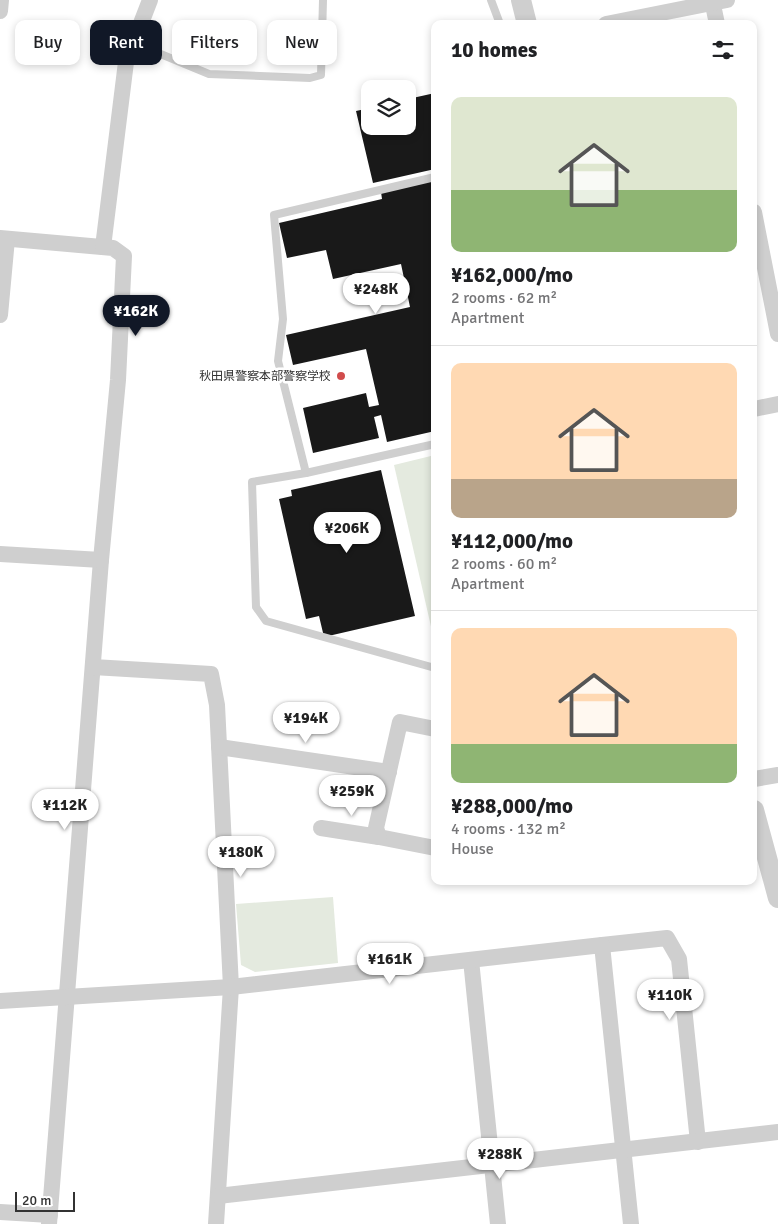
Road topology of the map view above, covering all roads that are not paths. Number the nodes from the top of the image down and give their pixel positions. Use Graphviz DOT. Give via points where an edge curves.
graph roads {
  1 [pos="1,0"];
  2 [pos="150,0"];
  3 [pos="323,0"];
  4 [pos="491,0"];
  5 [pos="522,0"];
  6 [pos="717,1"];
  7 [pos="0,11"];
  8 [pos="143,20"];
  9 [pos="498,20"];
  10 [pos="526,20"];
  11 [pos="625,20"];
  12 [pos="716,20"];
  13 [pos="162,55"];
  14 [pos="126,65"];
  15 [pos="431,178"];
  16 [pos="757,227"];
  17 [pos="4,238"];
  18 [pos="103,247"];
  19 [pos="0,307"];
  20 [pos="0,315"];
  21 [pos="778,334"];
  22 [pos="778,404"];
  23 [pos="757,408"];
  24 [pos="431,445"];
  25 [pos="306,473"];
  26 [pos="0,554"];
  27 [pos="101,560"];
  28 [pos="93,667"];
  29 [pos="431,667"];
  30 [pos="431,728"];
  31 [pos="219,747"];
  32 [pos="389,772"];
  33 [pos="778,775"];
  34 [pos="757,778"];
  35 [pos="757,821"];
  36 [pos="321,828"];
  37 [pos="379,837"];
  38 [pos="431,847"];
  39 [pos="778,898"];
  40 [pos="602,945"];
  41 [pos="471,960"];
  42 [pos="231,987"];
  43 [pos="68,998"];
  44 [pos="0,1001"];
  45 [pos="778,1132"];
  46 [pos="698,1142"];
  47 [pos="623,1150"];
  48 [pos="492,1165"];
  49 [pos="218,1196"];
  50 [pos="0,1212"];
  51 [pos="49,1220"];
  52 [pos="216,1224"];
  53 [pos="498,1224"];
  54 [pos="632,1224"];
  1 -- 7 [label="street"];
  2 -- 8 [label="street"];
  3 -- 13 [label="lane" via="321,75 316,77 209,74"];
  4 -- 9 [label="lane"];
  5 -- 10 [label="street"];
  6 -- 11 [label="street"];
  6 -- 12 [label="street"];
  14 -- 18 [label="street"];
  15 -- 25 [label="lane" via="274,215 283,319 278,361"];
  16 -- 21 [label="street"];
  17 -- 18 [label="street"];
  17 -- 19 [label="street"];
  18 -- 27 [label="street" via="113,248 124,256 118,380"];
  19 -- 20 [label="street"];
  22 -- 23 [label="street"];
  24 -- 25 [label="lane"];
  25 -- 29 [label="lane" via="252,482 256,607 266,621"];
  26 -- 27 [label="street"];
  27 -- 28 [label="street"];
  28 -- 31 [label="street" via="211,674 217,705"];
  28 -- 43 [label="street"];
  30 -- 32 [label="street" via="400,722"];
  31 -- 32 [label="street"];
  31 -- 42 [label="street"];
  32 -- 37 [label="street" via="376,828"];
  33 -- 34 [label="street"];
  35 -- 39 [label="street"];
  36 -- 37 [label="street"];
  37 -- 38 [label="street"];
  40 -- 41 [label="street"];
  40 -- 46 [label="street" via="667,938 679,959"];
  40 -- 47 [label="street"];
  41 -- 42 [label="street"];
  41 -- 48 [label="street"];
  42 -- 43 [label="street"];
  42 -- 49 [label="street"];
  43 -- 44 [label="street"];
  43 -- 51 [label="street"];
  45 -- 46 [label="street"];
  46 -- 47 [label="street"];
  47 -- 48 [label="street"];
  47 -- 54 [label="street"];
  48 -- 49 [label="street"];
  48 -- 53 [label="street"];
  49 -- 52 [label="street"];
  50 -- 51 [label="street"];
}
